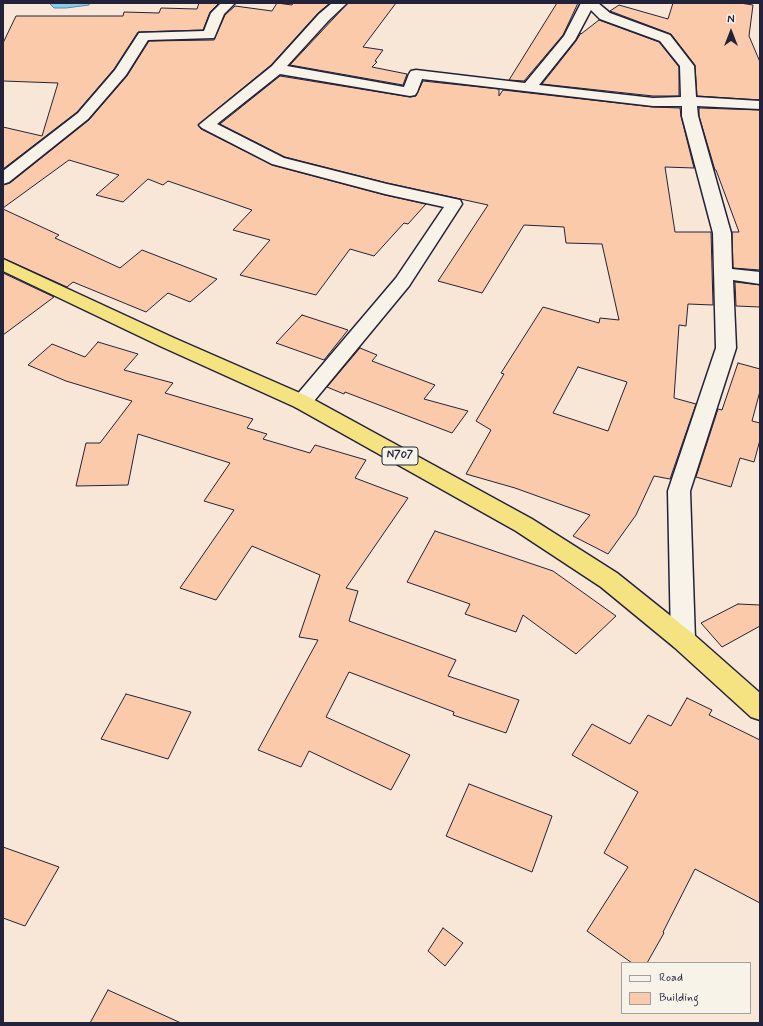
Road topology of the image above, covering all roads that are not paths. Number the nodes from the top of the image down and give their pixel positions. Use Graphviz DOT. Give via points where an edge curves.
graph roads {
  1 [pos="228,3"];
  2 [pos="340,3"];
  3 [pos="589,3"];
  4 [pos="276,69"];
  5 [pos="530,88"];
  6 [pos="689,101"];
  7 [pos="760,105"];
  8 [pos="3,179"];
  9 [pos="3,264"];
  10 [pos="723,273"];
  11 [pos="760,278"];
  12 [pos="302,402"];
  13 [pos="683,640"];
  14 [pos="760,709"];
  1 -- 8 [label="street" via="218,13 209,35 144,36 121,72 83,116"];
  2 -- 4 [label="street"];
  3 -- 5 [label="street" via="570,37"];
  3 -- 6 [label="street" via="606,16 665,38 687,66"];
  4 -- 5 [label="street" via="410,92 416,74"];
  4 -- 12 [label="street" via="207,125 278,161 454,204 403,282"];
  5 -- 6 [label="street" via="653,102"];
  6 -- 7 [label="street"];
  6 -- 10 [label="street" via="690,116 722,233"];
  9 -- 12 [label="highway, N707" via="167,342"];
  10 -- 11 [label="street"];
  10 -- 13 [label="street" via="726,348 678,491"];
  12 -- 13 [label="highway, N707" via="524,525 609,580"];
  13 -- 14 [label="highway, N707"];
}
